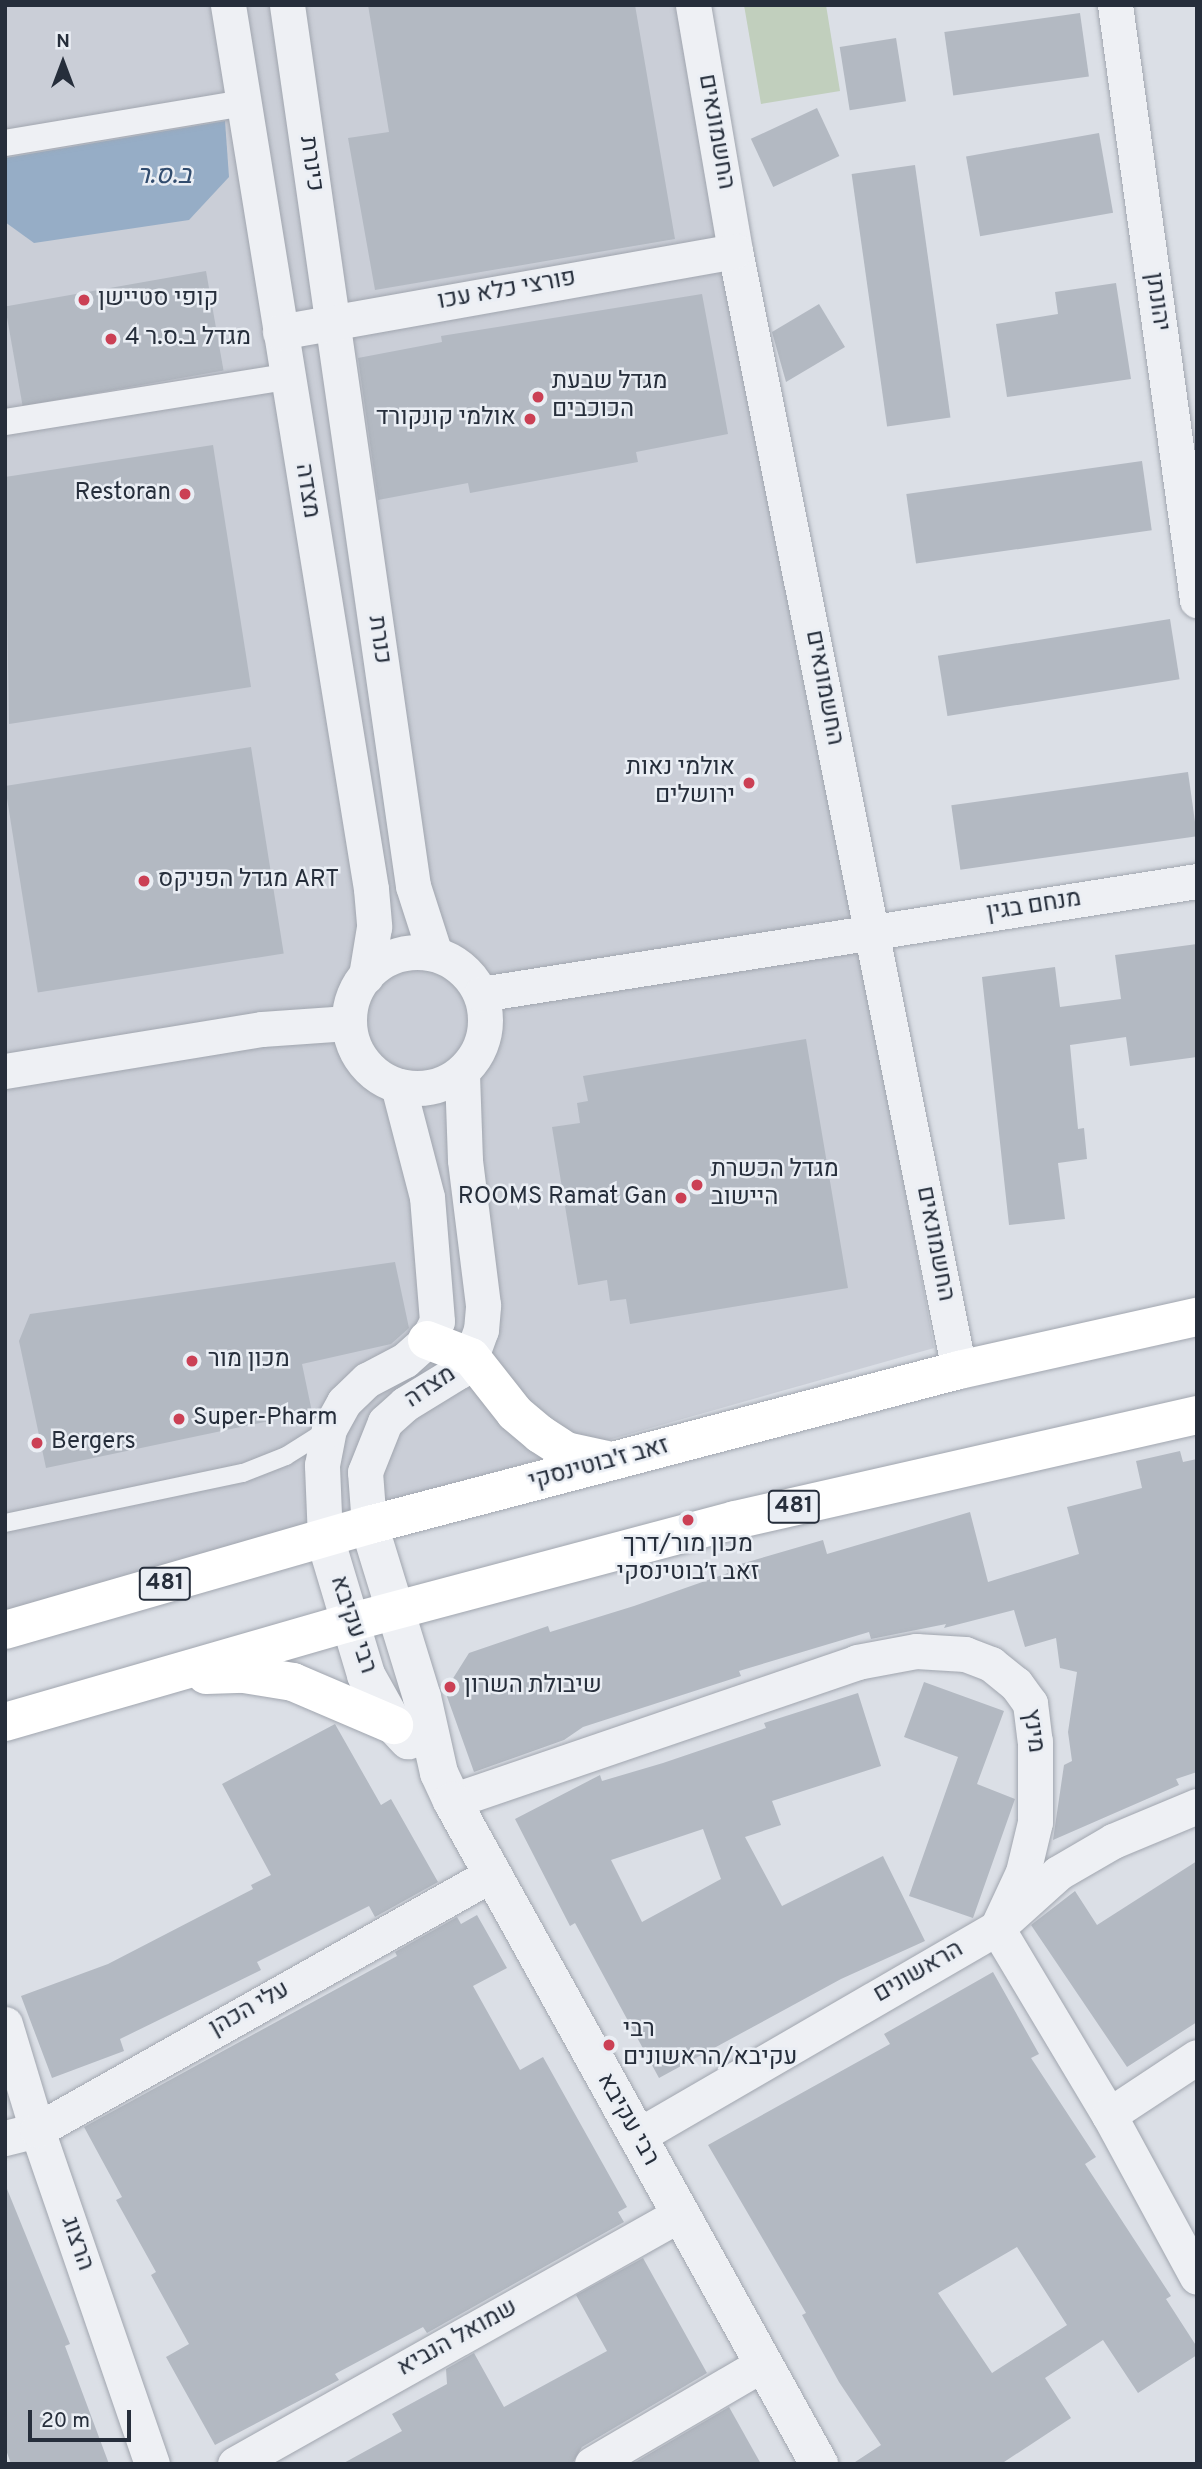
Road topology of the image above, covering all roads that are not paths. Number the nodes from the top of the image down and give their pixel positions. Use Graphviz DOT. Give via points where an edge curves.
graph roads {
  1 [pos="228,5"];
  2 [pos="287,5"];
  3 [pos="693,5"];
  4 [pos="1115,5"];
  5 [pos="244,103"];
  6 [pos="5,143"];
  7 [pos="735,251"];
  8 [pos="332,323"];
  9 [pos="280,332"];
  10 [pos="287,377"];
  11 [pos="5,422"];
  12 [pos="1197,600"];
  13 [pos="1197,881"];
  14 [pos="872,933"];
  15 [pos="435,954"];
  16 [pos="366,976"];
  17 [pos="481,994"];
  18 [pos="348,1023"];
  19 [pos="5,1071"];
  20 [pos="463,1072"];
  21 [pos="398,1086"];
  22 [pos="1197,1317"];
  23 [pos="427,1340"];
  24 [pos="471,1357"];
  25 [pos="959,1370"];
  26 [pos="1197,1415"];
  27 [pos="329,1429"];
  28 [pos="614,1461"];
  29 [pos="13,1522"];
  30 [pos="369,1525"];
  31 [pos="325,1538"];
  32 [pos="394,1611"];
  33 [pos="348,1623"];
  34 [pos="5,1630"];
  35 [pos="166,1675"];
  36 [pos="5,1722"];
  37 [pos="394,1725"];
  38 [pos="446,1787"];
  39 [pos="1197,1806"];
  40 [pos="492,1874"];
  41 [pos="997,1928"];
  42 [pos="5,2024"];
  43 [pos="1197,2057"];
  44 [pos="1109,2115"];
  45 [pos="21,2134"];
  46 [pos="636,2137"];
  47 [pos="680,2214"];
  48 [pos="1197,2277"];
  49 [pos="764,2363"];
  50 [pos="152,2464"];
  51 [pos="235,2464"];
  52 [pos="592,2464"];
  53 [pos="819,2464"];
  1 -- 5 [label="street, מצדה"];
  2 -- 8 [label="street, כינרת"];
  3 -- 7 [label="street, החשמונאים"];
  4 -- 12 [label="street, יהונתן"];
  5 -- 6 [label="street"];
  5 -- 9 [label="street, מצדה"];
  7 -- 8 [label="street, פורצי כלא עכו"];
  7 -- 14 [label="street, החשמונאים"];
  8 -- 9 [label="street, פורצי כלא עכו"];
  8 -- 15 [label="street, כנרת" via="413,886"];
  9 -- 10 [label="street, מצדה"];
  10 -- 11 [label="street"];
  10 -- 16 [label="street, מצדה" via="371,889 374,927"];
  13 -- 14 [label="street, מנחם בגין"];
  14 -- 17 [label="street, מנחם בגין"];
  14 -- 25 [label="street, החשמונאים"];
  15 -- 16 [label="street" via="393,956"];
  15 -- 17 [label="street" via="463,969"];
  16 -- 18 [label="street" via="351,1001"];
  17 -- 20 [label="street" via="484,1036"];
  18 -- 19 [label="street" via="262,1029"];
  18 -- 21 [label="street" via="363,1062"];
  20 -- 21 [label="street" via="432,1087"];
  20 -- 24 [label="street, מצדה" via="465,1160 483,1305"];
  21 -- 23 [label="street, מצדה" via="427,1197 438,1309"];
  22 -- 25 [label="main road, זאב ז'בוטינסקי / 481"];
  23 -- 24 [label="main road"];
  23 -- 27 [label="street, מצדה" via="405,1360 367,1380 344,1402"];
  24 -- 28 [label="main road" via="515,1413 540,1434 566,1451"];
  24 -- 30 [label="street, מצדה" via="439,1387 405,1404 385,1422 365,1472"];
  25 -- 28 [label="main road, זאב ז'בוטינסקי / 481"];
  26 -- 32 [label="main road, 481" via="735,1520"];
  27 -- 29 [label="lane" via="286,1456 243,1474"];
  27 -- 31 [label="street, מצדה" via="322,1465"];
  28 -- 30 [label="main road, זאב ז'בוטינסקי / 481"];
  30 -- 31 [label="main road, זאב ז'בוטינסקי / 481"];
  30 -- 32 [label="street, מצדה"];
  31 -- 33 [label="street, רבי עקיבא"];
  31 -- 34 [label="main road, זאב ז'בוטינסקי / 481"];
  32 -- 33 [label="main road, 481"];
  32 -- 38 [label="street, רבי עקיבא"];
  33 -- 35 [label="main road, 481"];
  33 -- 37 [label="street, רבי עקיבא" via="366,1675"];
  35 -- 36 [label="main road, 481"];
  35 -- 37 [label="main road" via="244,1674 293,1682"];
  37 -- 38 [label="street, רבי עקיבא"];
  38 -- 40 [label="street, רבי עקיבא"];
  38 -- 41 [label="street, מינץ" via="857,1662 916,1651 965,1654 990,1664 1016,1684 1030,1703 1035,1741 1035,1822 1023,1872"];
  39 -- 41 [label="street, הראשונים" via="1113,1841 1058,1873"];
  40 -- 45 [label="street, עלי הכהן"];
  40 -- 46 [label="street, רבי עקיבא"];
  41 -- 44 [label="street"];
  41 -- 46 [label="street, הראשונים"];
  42 -- 45 [label="street, הרצוג"];
  43 -- 44 [label="street"];
  44 -- 48 [label="street"];
  45 -- 50 [label="street, הרצוג"];
  46 -- 47 [label="street, רבי עקיבא"];
  47 -- 49 [label="street, רבי עקיבא"];
  47 -- 51 [label="street, שמואל הנביא"];
  49 -- 52 [label="street"];
  49 -- 53 [label="street, רבי עקיבא"];
}
